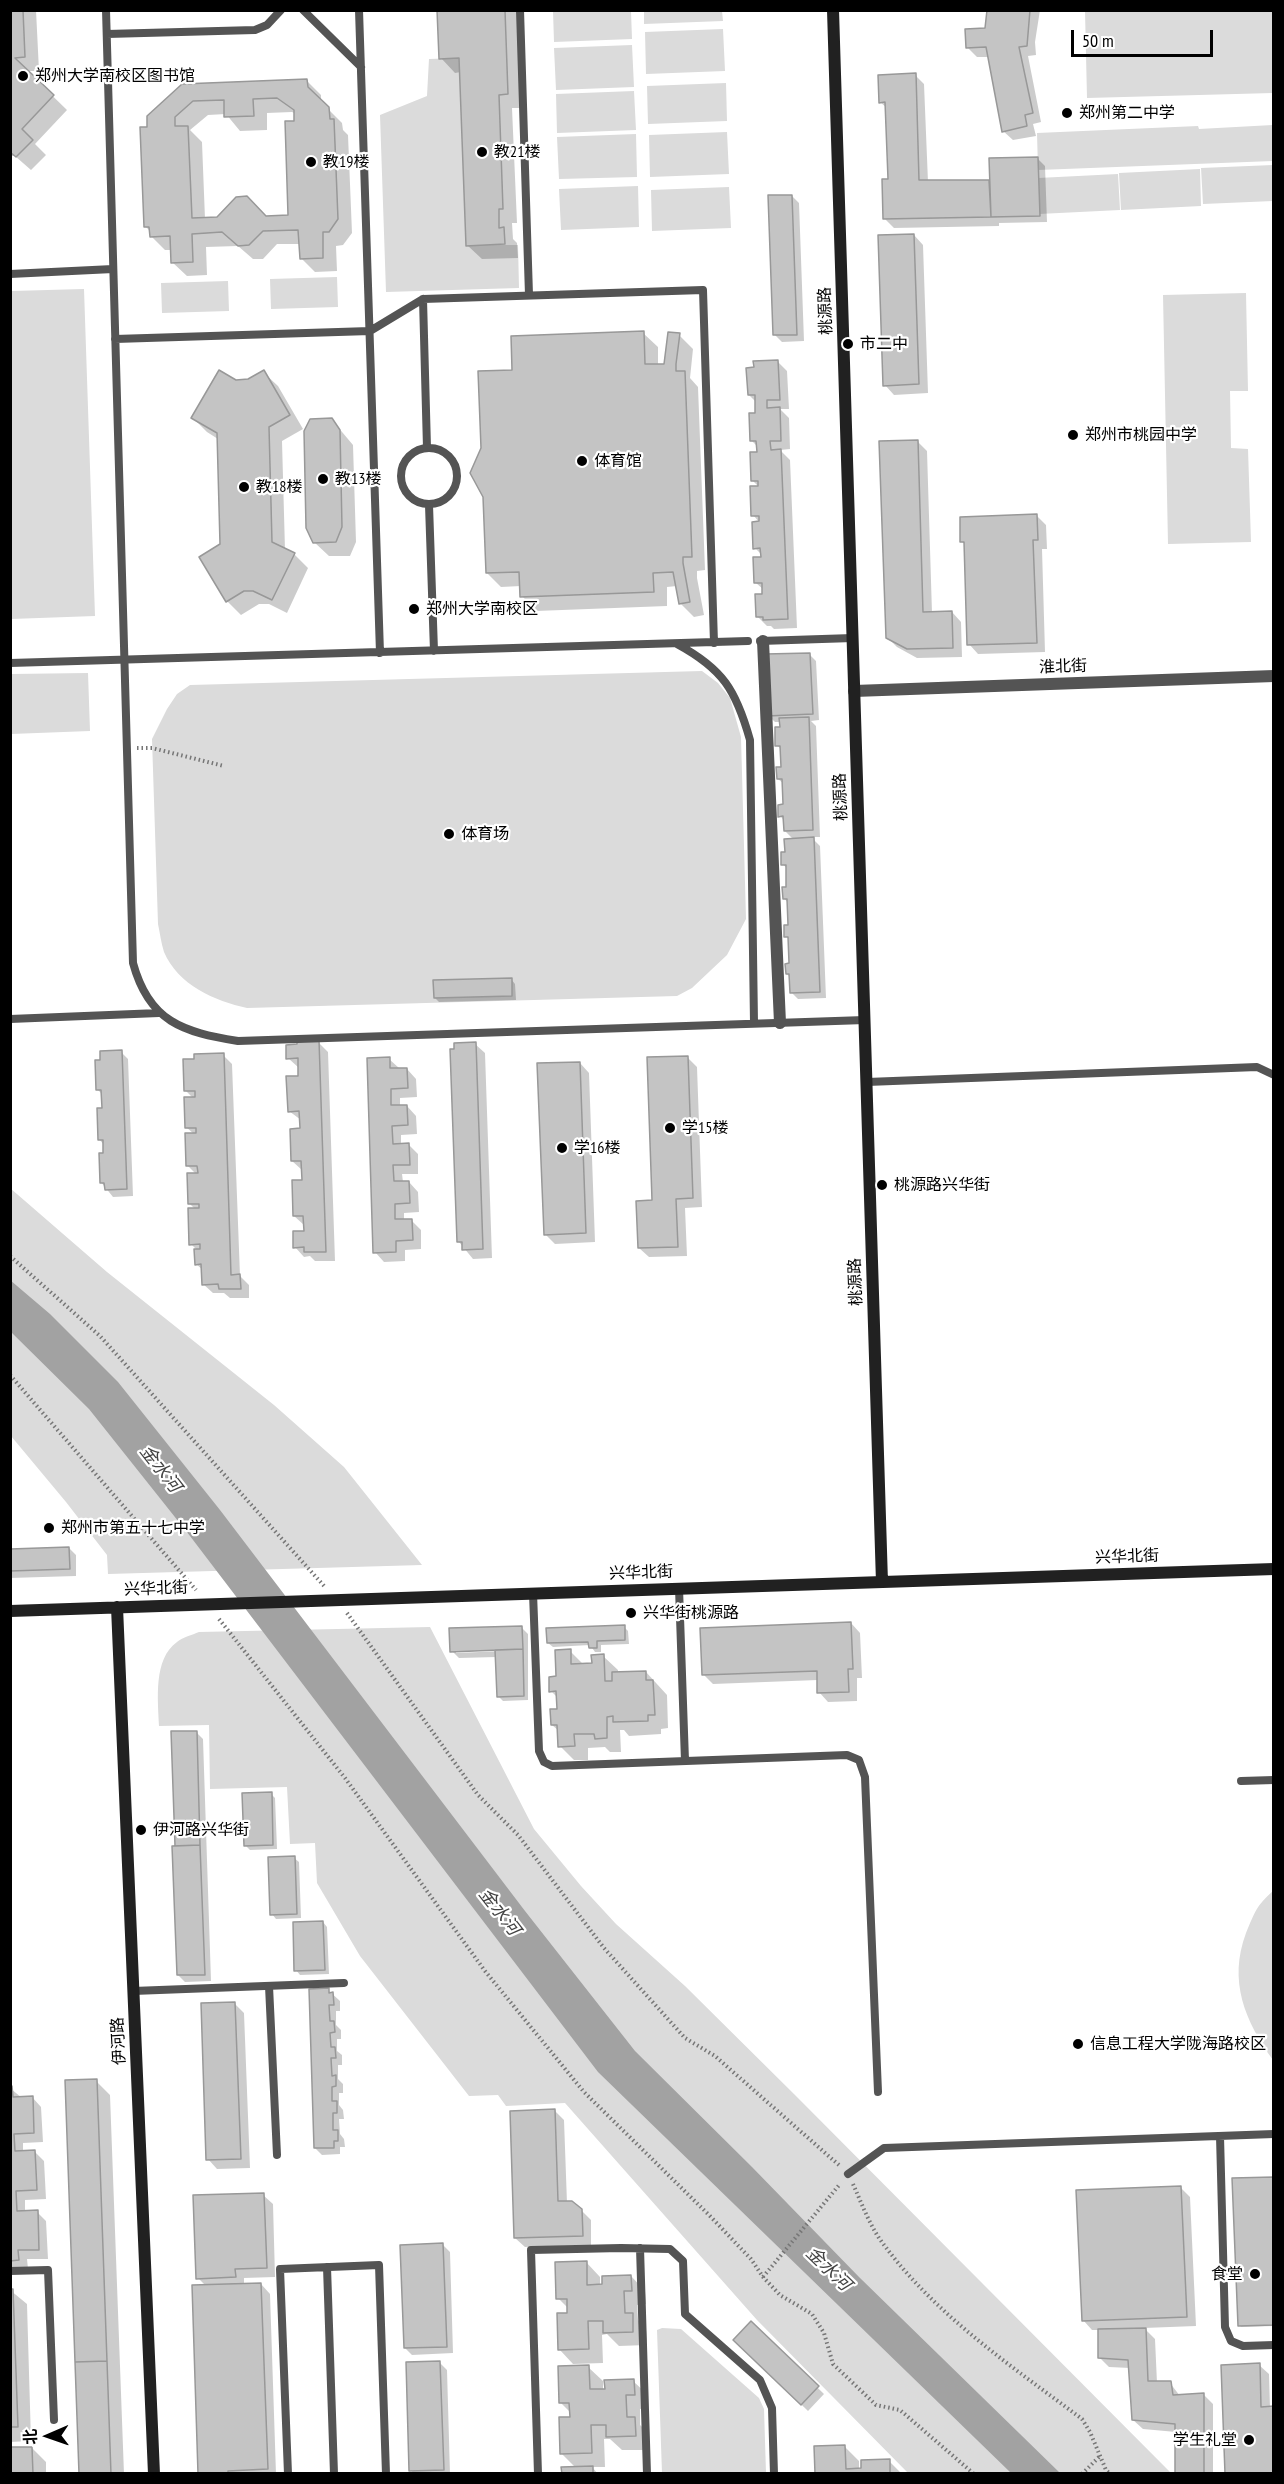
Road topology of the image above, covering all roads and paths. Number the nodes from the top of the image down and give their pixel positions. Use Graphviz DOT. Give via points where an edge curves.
graph roads {
  1 [pos="106,10"];
  2 [pos="281,10"];
  3 [pos="303,10"];
  4 [pos="359,10"];
  5 [pos="520,10"];
  6 [pos="833,10"];
  7 [pos="106,34"];
  8 [pos="361,67"];
  9 [pos="113,269"];
  10 [pos="10,274"];
  11 [pos="529,295"];
  12 [pos="423,298"];
  13 [pos="370,331"];
  14 [pos="115,339"];
  15 [pos="427,448"];
  16 [pos="429,505"];
  17 [pos="853,638"];
  18 [pos="748,641"];
  19 [pos="761,641"];
  20 [pos="714,643"];
  21 [pos="675,644"];
  22 [pos="434,651"];
  23 [pos="380,653"];
  24 [pos="124,660"];
  25 [pos="10,663"];
  26 [pos="1274,676"];
  27 [pos="854,691"];
  28 [pos="127,749"];
  29 [pos="224,766"];
  30 [pos="159,1013"];
  31 [pos="10,1019"];
  32 [pos="865,1020"];
  33 [pos="754,1023"];
  34 [pos="780,1023"];
  35 [pos="1274,1075"];
  36 [pos="867,1082"];
  37 [pos="10,1256"];
  38 [pos="10,1375"];
  39 [pos="1274,1569"];
  40 [pos="882,1582"];
  41 [pos="679,1588"];
  42 [pos="533,1593"];
  43 [pos="337,1600"];
  44 [pos="213,1604"];
  45 [pos="117,1607"];
  46 [pos="10,1611"];
  47 [pos="685,1761"];
  48 [pos="1274,1780"];
  49 [pos="1241,1781"];
  50 [pos="344,1983"];
  51 [pos="269,1986"];
  52 [pos="133,1991"];
  53 [pos="878,2092"];
  54 [pos="1274,2134"];
  55 [pos="1220,2136"];
  56 [pos="277,2155"];
  57 [pos="848,2174"];
  58 [pos="640,2248"];
  59 [pos="327,2267"];
  60 [pos="10,2271"];
  61 [pos="763,2277"];
  62 [pos="1274,2345"];
  63 [pos="54,2420"];
  64 [pos="1099,2457"];
  65 [pos="154,2474"];
  66 [pos="288,2474"];
  67 [pos="334,2474"];
  68 [pos="386,2474"];
  69 [pos="538,2474"];
  70 [pos="647,2474"];
  71 [pos="774,2474"];
  72 [pos="974,2474"];
  73 [pos="1082,2474"];
  74 [pos="1110,2474"];
  1 -- 7 [label="lane"];
  2 -- 7 [label="lane" via="267,25 255,30"];
  3 -- 8 [label="lane"];
  4 -- 8 [label="lane"];
  5 -- 11 [label="lane"];
  6 -- 17 [label="street, 桃源路"];
  7 -- 9 [label="lane"];
  8 -- 13 [label="lane"];
  9 -- 10 [label="lane"];
  9 -- 14 [label="lane"];
  11 -- 12 [label="lane"];
  11 -- 20 [label="lane" via="703,290"];
  12 -- 13 [label="lane"];
  12 -- 15 [label="lane"];
  13 -- 14 [label="lane"];
  13 -- 23 [label="lane"];
  14 -- 24 [label="lane"];
  15 -- 16 [label="lane" via="406,459 401,476 406,493"];
  15 -- 16 [label="lane" via="445,453 457,473 447,498"];
  16 -- 22 [label="lane"];
  17 -- 19 [label="lane"];
  17 -- 27 [label="street, 桃源路"];
  18 -- 20 [label="lane"];
  19 -- 34 [label="street"];
  20 -- 21 [label="lane"];
  21 -- 22 [label="lane"];
  21 -- 33 [label="lane" via="695,654 726,681 741,707 750,740"];
  22 -- 23 [label="lane"];
  23 -- 24 [label="lane"];
  24 -- 25 [label="lane"];
  24 -- 28 [label="lane"];
  26 -- 27 [label="street, 淮北街"];
  27 -- 32 [label="street, 桃源路"];
  28 -- 29 [label="path" via="152,748"];
  28 -- 30 [label="lane" via="133,963 148,999"];
  30 -- 31 [label="lane"];
  30 -- 33 [label="lane" via="201,1035 238,1041"];
  32 -- 34 [label="lane"];
  32 -- 36 [label="street, 桃源路"];
  33 -- 34 [label="lane"];
  35 -- 36 [label="lane" via="1257,1066"];
  36 -- 40 [label="street, 桃源路"];
  37 -- 43 [label="path" via="100,1336"];
  38 -- 44 [label="path"];
  39 -- 40 [label="street, 兴华北街"];
  40 -- 41 [label="street, 兴华北街"];
  41 -- 42 [label="street, 兴华北街"];
  41 -- 47 [label="lane"];
  42 -- 43 [label="street, 兴华北街"];
  42 -- 47 [label="lane" via="539,1751 544,1761 552,1766"];
  43 -- 44 [label="street, 兴华北街"];
  43 -- 57 [label="path" via="478,1796 519,1835 603,1948 685,2038 715,2056"];
  44 -- 45 [label="street, 兴华北街"];
  44 -- 61 [label="path" via="485,1971 584,2092 710,2215"];
  45 -- 46 [label="street, 兴华北街"];
  45 -- 52 [label="street, 伊河路"];
  47 -- 53 [label="lane" via="847,1755 859,1760 865,1777"];
  48 -- 49 [label="lane"];
  50 -- 51 [label="lane"];
  51 -- 52 [label="lane"];
  51 -- 56 [label="lane"];
  52 -- 65 [label="street, 伊河路"];
  54 -- 55 [label="lane"];
  55 -- 57 [label="lane" via="884,2148"];
  55 -- 62 [label="lane" via="1225,2327 1231,2341 1243,2346"];
  57 -- 61 [label="path"];
  57 -- 64 [label="path" via="875,2230 912,2278 969,2334 1082,2419"];
  58 -- 69 [label="lane" via="531,2250"];
  58 -- 70 [label="lane"];
  58 -- 71 [label="lane" via="670,2249 683,2261 685,2314 760,2380 772,2408"];
  59 -- 66 [label="lane" via="280,2268"];
  59 -- 67 [label="lane"];
  59 -- 68 [label="lane" via="379,2265"];
  60 -- 63 [label="lane" via="48,2270"];
  61 -- 72 [label="path" via="780,2295 812,2314 824,2333 833,2364 876,2405 900,2410"];
  64 -- 73 [label="path"];
  64 -- 74 [label="path"];
}
